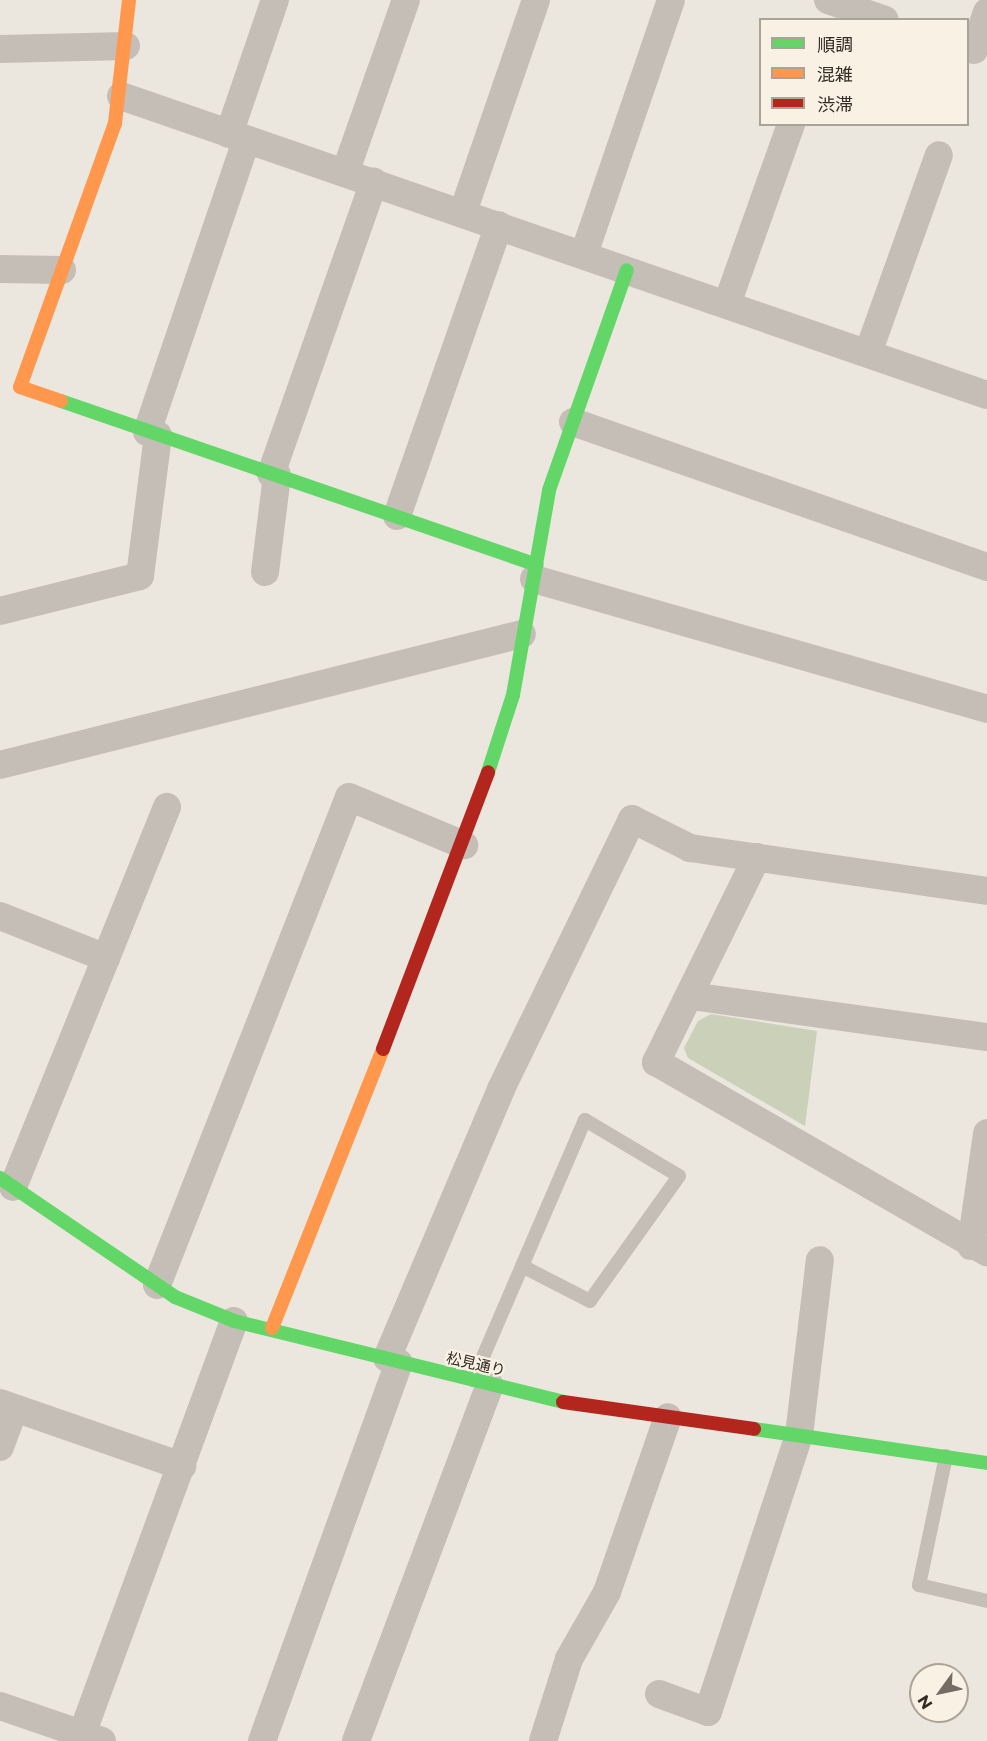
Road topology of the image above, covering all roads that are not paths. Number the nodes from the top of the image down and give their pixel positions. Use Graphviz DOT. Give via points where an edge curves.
graph roads {
  1 [pos="129,0"];
  2 [pos="275,0"];
  3 [pos="406,0"];
  4 [pos="536,0"];
  5 [pos="671,0"];
  6 [pos="832,5"];
  7 [pos="987,12"];
  8 [pos="878,18"];
  9 [pos="126,46"];
  10 [pos="0,49"];
  11 [pos="976,50"];
  12 [pos="122,96"];
  13 [pos="790,126"];
  14 [pos="238,138"];
  15 [pos="939,155"];
  16 [pos="345,173"];
  17 [pos="374,182"];
  18 [pos="463,212"];
  19 [pos="499,225"];
  20 [pos="584,254"];
  21 [pos="0,269"];
  22 [pos="62,270"];
  23 [pos="627,270"];
  24 [pos="727,304"];
  25 [pos="868,353"];
  26 [pos="987,395"];
  27 [pos="573,422"];
  28 [pos="152,433"];
  29 [pos="274,474"];
  30 [pos="397,516"];
  31 [pos="987,567"];
  32 [pos="265,572"];
  33 [pos="536,572"];
  34 [pos="0,611"];
  35 [pos="522,634"];
  36 [pos="987,710"];
  37 [pos="0,765"];
  38 [pos="167,807"];
  39 [pos="464,845"];
  40 [pos="757,857"];
  41 [pos="987,891"];
  42 [pos="0,916"];
  43 [pos="106,958"];
  44 [pos="691,996"];
  45 [pos="987,1037"];
  46 [pos="987,1133"];
  47 [pos="7,1182"];
  48 [pos="979,1249"];
  49 [pos="820,1260"];
  50 [pos="522,1266"];
  51 [pos="157,1285"];
  52 [pos="234,1321"];
  53 [pos="272,1328"];
  54 [pos="393,1361"];
  55 [pos="482,1382"];
  56 [pos="7,1406"];
  57 [pos="668,1417"];
  58 [pos="799,1435"];
  59 [pos="0,1447"];
  60 [pos="946,1456"];
  61 [pos="987,1463"];
  62 [pos="182,1466"];
  63 [pos="987,1601"];
  64 [pos="658,1694"];
  65 [pos="0,1706"];
  66 [pos="92,1738"];
  67 [pos="262,1741"];
  68 [pos="356,1741"];
  69 [pos="543,1741"];
  1 -- 9 [label="street"];
  2 -- 14 [label="street"];
  3 -- 16 [label="street"];
  4 -- 18 [label="street"];
  5 -- 20 [label="street"];
  6 -- 8 [label="street"];
  7 -- 11 [label="street"];
  9 -- 10 [label="street"];
  9 -- 12 [label="street"];
  12 -- 14 [label="street"];
  12 -- 22 [label="street"];
  13 -- 24 [label="street"];
  14 -- 16 [label="street"];
  14 -- 28 [label="street"];
  15 -- 25 [label="street"];
  16 -- 17 [label="street"];
  17 -- 18 [label="street"];
  17 -- 29 [label="street"];
  18 -- 19 [label="street"];
  19 -- 20 [label="street"];
  19 -- 30 [label="street"];
  20 -- 23 [label="street"];
  21 -- 22 [label="street"];
  22 -- 28 [label="street" via="20,387"];
  23 -- 24 [label="street"];
  23 -- 27 [label="street"];
  24 -- 25 [label="street"];
  25 -- 26 [label="street"];
  27 -- 31 [label="street"];
  27 -- 33 [label="street" via="549,489"];
  28 -- 29 [label="street"];
  28 -- 34 [label="street" via="140,576"];
  29 -- 30 [label="street"];
  29 -- 32 [label="street"];
  30 -- 33 [label="street"];
  33 -- 35 [label="street"];
  33 -- 36 [label="street"];
  35 -- 37 [label="street"];
  35 -- 39 [label="street" via="513,695"];
  38 -- 43 [label="street"];
  39 -- 51 [label="street" via="349,797"];
  39 -- 53 [label="street"];
  40 -- 41 [label="street"];
  40 -- 44 [label="street"];
  40 -- 54 [label="street" via="690,848 632,819 501,1089"];
  42 -- 43 [label="street"];
  43 -- 47 [label="street"];
  44 -- 45 [label="street"];
  44 -- 48 [label="street" via="656,1062"];
  46 -- 48 [label="street"];
  47 -- 51 [label="street, 松見通り"];
  49 -- 58 [label="street"];
  50 -- 50 [label="lane" via="585,1120 680,1176 590,1301"];
  50 -- 55 [label="lane"];
  51 -- 52 [label="street, 松見通り"];
  52 -- 53 [label="street, 松見通り"];
  52 -- 62 [label="street"];
  53 -- 54 [label="street, 松見通り"];
  54 -- 55 [label="street, 松見通り"];
  54 -- 67 [label="street"];
  55 -- 57 [label="street, 松見通り"];
  55 -- 68 [label="street"];
  56 -- 59 [label="street"];
  56 -- 62 [label="street"];
  57 -- 58 [label="street, 松見通り"];
  57 -- 69 [label="street" via="607,1592 569,1659"];
  58 -- 60 [label="street, 松見通り"];
  58 -- 64 [label="street" via="708,1712"];
  60 -- 61 [label="street, 松見通り"];
  60 -- 63 [label="lane" via="919,1585"];
  62 -- 66 [label="street"];
  65 -- 66 [label="street"];
}
